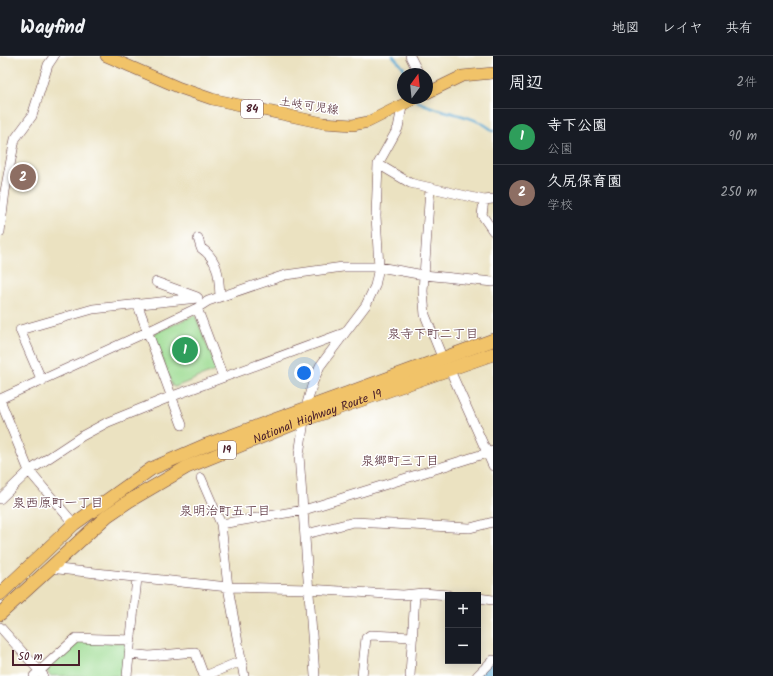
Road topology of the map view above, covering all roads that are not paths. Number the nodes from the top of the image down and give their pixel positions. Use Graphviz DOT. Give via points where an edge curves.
graph roads {
  1 [pos="54,56"];
  2 [pos="106,56"];
  3 [pos="410,56"];
  4 [pos="416,68"];
  5 [pos="493,73"];
  6 [pos="433,89"];
  7 [pos="405,104"];
  8 [pos="408,104"];
  9 [pos="378,164"];
  10 [pos="430,188"];
  11 [pos="489,199"];
  12 [pos="493,231"];
  13 [pos="0,232"];
  14 [pos="198,238"];
  15 [pos="379,267"];
  16 [pos="424,275"];
  17 [pos="156,282"];
  18 [pos="493,282"];
  19 [pos="220,297"];
  20 [pos="198,298"];
  21 [pos="208,301"];
  22 [pos="137,303"];
  23 [pos="197,308"];
  24 [pos="147,332"];
  25 [pos="344,333"];
  26 [pos="493,340"];
  27 [pos="493,354"];
  28 [pos="446,362"];
  29 [pos="223,377"];
  30 [pos="42,381"];
  31 [pos="170,397"];
  32 [pos="0,400"];
  33 [pos="304,414"];
  34 [pos="182,425"];
  35 [pos="490,452"];
  36 [pos="493,466"];
  37 [pos="29,470"];
  38 [pos="201,478"];
  39 [pos="0,499"];
  40 [pos="304,510"];
  41 [pos="493,522"];
  42 [pos="74,524"];
  43 [pos="221,524"];
  44 [pos="306,534"];
  45 [pos="49,568"];
  46 [pos="137,578"];
  47 [pos="228,587"];
  48 [pos="308,589"];
  49 [pos="0,594"];
  50 [pos="415,594"];
  51 [pos="445,595"];
  52 [pos="481,598"];
  53 [pos="493,600"];
  54 [pos="0,614"];
  55 [pos="0,627"];
  56 [pos="413,637"];
  57 [pos="131,640"];
  58 [pos="129,654"];
  59 [pos="493,660"];
  60 [pos="241,661"];
  61 [pos="39,674"];
  62 [pos="127,676"];
  63 [pos="204,676"];
  64 [pos="244,676"];
  65 [pos="315,676"];
  66 [pos="362,676"];
  67 [pos="403,676"];
  68 [pos="410,676"];
  69 [pos="477,676"];
  1 -- 13 [label="street" via="48,65 32,116 15,139 4,191"];
  2 -- 7 [label="main road, 土岐可児線 / 84" via="212,99 316,122 353,125 368,122"];
  3 -- 4 [label="street"];
  5 -- 6 [label="main road" via="462,76"];
  8 -- 9 [label="street"];
  9 -- 10 [label="street" via="410,183"];
  9 -- 15 [label="street" via="376,216"];
  10 -- 11 [label="street"];
  10 -- 16 [label="street"];
  11 -- 12 [label="street" via="482,215"];
  14 -- 19 [label="street" via="201,248 211,255 216,267"];
  15 -- 16 [label="street"];
  15 -- 19 [label="street" via="343,267 285,275"];
  15 -- 25 [label="street" via="375,286 366,305"];
  16 -- 18 [label="street"];
  16 -- 28 [label="street" via="425,315"];
  17 -- 20 [label="street"];
  19 -- 21 [label="street"];
  20 -- 21 [label="street"];
  20 -- 22 [label="street"];
  21 -- 23 [label="street"];
  22 -- 24 [label="street"];
  22 -- 30 [label="street" via="93,310 20,330"];
  23 -- 24 [label="street"];
  23 -- 29 [label="street"];
  24 -- 30 [label="street"];
  24 -- 31 [label="street"];
  25 -- 29 [label="street"];
  25 -- 33 [label="street" via="320,366"];
  26 -- 28 [label="highway, National Highway Route 19 / 19"];
  27 -- 28 [label="highway, National Highway Route 19 / 19"];
  28 -- 33 [label="highway, National Highway Route 19 / 19"];
  28 -- 35 [label="street"];
  29 -- 31 [label="street"];
  30 -- 32 [label="street"];
  31 -- 34 [label="street"];
  31 -- 37 [label="street" via="108,422"];
  32 -- 37 [label="street"];
  33 -- 40 [label="street" via="299,455"];
  33 -- 42 [label="highway, National Highway Route 19 / 19" via="200,447 151,469"];
  33 -- 45 [label="highway, National Highway Route 19 / 19" via="163,480 107,516"];
  35 -- 36 [label="street"];
  35 -- 40 [label="street"];
  37 -- 39 [label="street"];
  37 -- 42 [label="street"];
  38 -- 43 [label="street"];
  40 -- 43 [label="street"];
  40 -- 44 [label="street"];
  41 -- 44 [label="street" via="470,528 354,522"];
  42 -- 49 [label="highway, National Highway Route 19 / 19"];
  43 -- 47 [label="street"];
  44 -- 48 [label="street"];
  45 -- 46 [label="street"];
  45 -- 54 [label="highway, National Highway Route 19 / 19"];
  46 -- 47 [label="street"];
  46 -- 57 [label="street"];
  47 -- 48 [label="street"];
  47 -- 60 [label="street"];
  48 -- 50 [label="street"];
  48 -- 65 [label="street"];
  50 -- 51 [label="street"];
  50 -- 56 [label="street"];
  52 -- 53 [label="street"];
  55 -- 61 [label="street"];
  56 -- 66 [label="street" via="370,635 366,638"];
  56 -- 68 [label="street"];
  57 -- 58 [label="street"];
  57 -- 61 [label="street" via="76,638"];
  58 -- 62 [label="street"];
  58 -- 63 [label="street" via="149,656 195,652"];
  59 -- 69 [label="street"];
  60 -- 63 [label="street"];
  60 -- 64 [label="street"];
  67 -- 68 [label="street"];
}
